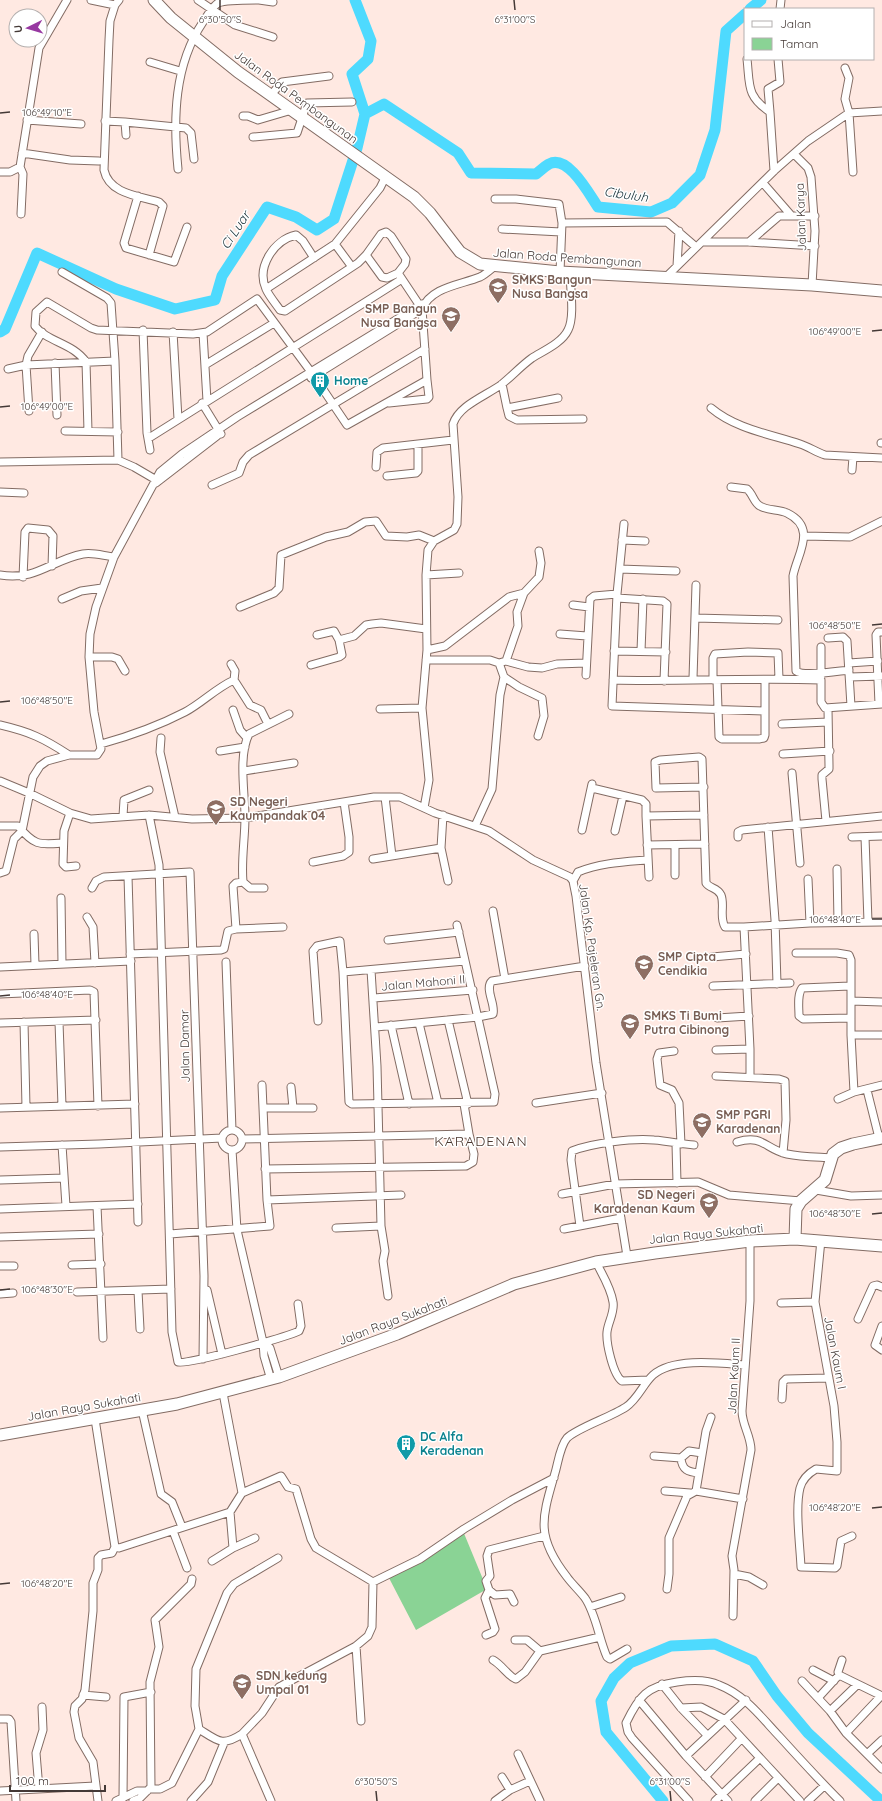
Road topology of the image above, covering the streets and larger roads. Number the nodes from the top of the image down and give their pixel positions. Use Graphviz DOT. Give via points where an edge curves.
graph roads {
  1 [pos="67,0"];
  2 [pos="91,0"];
  3 [pos="154,0"];
  4 [pos="198,0"];
  5 [pos="258,0"];
  6 [pos="273,2"];
  7 [pos="117,3"];
  8 [pos="211,10"];
  9 [pos="193,37"];
  10 [pos="273,37"];
  11 [pos="747,60"];
  12 [pos="778,60"];
  13 [pos="150,62"];
  14 [pos="845,68"];
  15 [pos="180,71"];
  16 [pos="329,76"];
  17 [pos="271,95"];
  18 [pos="352,102"];
  19 [pos="292,110"];
  20 [pos="770,112"];
  21 [pos="882,112"];
  22 [pos="849,113"];
  23 [pos="243,116"];
  24 [pos="302,117"];
  25 [pos="27,120"];
  26 [pos="105,121"];
  27 [pos="125,122"];
  28 [pos="81,124"];
  29 [pos="176,127"];
  30 [pos="126,135"];
  31 [pos="253,136"];
  32 [pos="22,153"];
  33 [pos="794,154"];
  34 [pos="194,159"];
  35 [pos="99,161"];
  36 [pos="20,167"];
  37 [pos="178,169"];
  38 [pos="774,171"];
  39 [pos="0,172"];
  40 [pos="853,172"];
  41 [pos="385,178"];
  42 [pos="763,183"];
  43 [pos="138,196"];
  44 [pos="495,199"];
  45 [pos="21,214"];
  46 [pos="790,214"];
  47 [pos="815,216"];
  48 [pos="562,223"];
  49 [pos="187,227"];
  50 [pos="502,228"];
  51 [pos="679,231"];
  52 [pos="561,232"];
  53 [pos="702,242"];
  54 [pos="749,242"];
  55 [pos="335,244"];
  56 [pos="814,246"];
  57 [pos="696,247"];
  58 [pos="149,255"];
  59 [pos="366,255"];
  60 [pos="314,258"];
  61 [pos="495,266"];
  62 [pos="677,266"];
  63 [pos="352,267"];
  64 [pos="62,272"];
  65 [pos="565,272"];
  66 [pos="400,276"];
  67 [pos="665,278"];
  68 [pos="812,285"];
  69 [pos="266,289"];
  70 [pos="882,291"];
  71 [pos="421,306"];
  72 [pos="274,323"];
  73 [pos="113,329"];
  74 [pos="143,330"];
  75 [pos="42,332"];
  76 [pos="173,332"];
  77 [pos="203,333"];
  78 [pos="292,347"];
  79 [pos="425,349"];
  80 [pos="115,361"];
  81 [pos="86,362"];
  82 [pos="55,363"];
  83 [pos="26,365"];
  84 [pos="206,365"];
  85 [pos="8,369"];
  86 [pos="313,374"];
  87 [pos="427,380"];
  88 [pos="502,384"];
  89 [pos="558,398"];
  90 [pos="205,402"];
  91 [pos="387,403"];
  92 [pos="332,404"];
  93 [pos="507,408"];
  94 [pos="711,408"];
  95 [pos="29,411"];
  96 [pos="57,415"];
  97 [pos="178,419"];
  98 [pos="583,419"];
  99 [pos="65,431"];
  100 [pos="88,431"];
  101 [pos="118,432"];
  102 [pos="219,432"];
  103 [pos="149,438"];
  104 [pos="453,440"];
  105 [pos="418,444"];
  106 [pos="150,450"];
  107 [pos="853,457"];
  108 [pos="882,458"];
  109 [pos="118,460"];
  110 [pos="0,462"];
  111 [pos="376,467"];
  112 [pos="852,470"];
  113 [pos="388,476"];
  114 [pos="156,482"];
  115 [pos="212,485"];
  116 [pos="731,487"];
  117 [pos="0,492"];
  118 [pos="24,493"];
  119 [pos="882,522"];
  120 [pos="624,524"];
  121 [pos="804,536"];
  122 [pos="622,540"];
  123 [pos="434,541"];
  124 [pos="645,541"];
  125 [pos="539,551"];
  126 [pos="114,557"];
  127 [pos="52,566"];
  128 [pos="620,569"];
  129 [pos="676,571"];
  130 [pos="459,573"];
  131 [pos="426,575"];
  132 [pos="0,576"];
  133 [pos="23,577"];
  134 [pos="696,585"];
  135 [pos="102,588"];
  136 [pos="524,593"];
  137 [pos="617,596"];
  138 [pos="62,599"];
  139 [pos="643,599"];
  140 [pos="573,605"];
  141 [pos="590,606"];
  142 [pos="240,607"];
  143 [pos="695,618"];
  144 [pos="778,620"];
  145 [pos="426,629"];
  146 [pos="882,632"];
  147 [pos="560,634"];
  148 [pos="317,635"];
  149 [pos="587,636"];
  150 [pos="828,638"];
  151 [pos="339,640"];
  152 [pos="821,647"];
  153 [pos="427,650"];
  154 [pos="614,651"];
  155 [pos="641,651"];
  156 [pos="666,652"];
  157 [pos="89,657"];
  158 [pos="426,660"];
  159 [pos="878,661"];
  160 [pos="506,662"];
  161 [pos="498,663"];
  162 [pos="586,663"];
  163 [pos="231,664"];
  164 [pos="311,665"];
  165 [pos="849,670"];
  166 [pos="125,671"];
  167 [pos="586,675"];
  168 [pos="821,676"];
  169 [pos="880,676"];
  170 [pos="504,677"];
  171 [pos="693,678"];
  172 [pos="779,679"];
  173 [pos="234,680"];
  174 [pos="613,680"];
  175 [pos="715,680"];
  176 [pos="765,680"];
  177 [pos="664,681"];
  178 [pos="881,704"];
  179 [pos="850,706"];
  180 [pos="422,708"];
  181 [pos="717,708"];
  182 [pos="380,709"];
  183 [pos="828,709"];
  184 [pos="233,710"];
  185 [pos="765,711"];
  186 [pos="289,714"];
  187 [pos="828,722"];
  188 [pos="268,724"];
  189 [pos="782,724"];
  190 [pos="0,725"];
  191 [pos="538,736"];
  192 [pos="162,738"];
  193 [pos="247,738"];
  194 [pos="101,744"];
  195 [pos="245,747"];
  196 [pos="220,751"];
  197 [pos="830,751"];
  198 [pos="782,754"];
  199 [pos="69,755"];
  200 [pos="294,764"];
  201 [pos="244,771"];
  202 [pos="792,773"];
  203 [pos="0,781"];
  204 [pos="704,787"];
  205 [pos="149,790"];
  206 [pos="29,793"];
  207 [pos="623,796"];
  208 [pos="385,797"];
  209 [pos="344,802"];
  210 [pos="424,808"];
  211 [pos="70,813"];
  212 [pos="149,815"];
  213 [pos="443,815"];
  214 [pos="704,815"];
  215 [pos="123,816"];
  216 [pos="646,816"];
  217 [pos="882,816"];
  218 [pos="175,817"];
  219 [pos="245,818"];
  220 [pos="826,821"];
  221 [pos="796,825"];
  222 [pos="0,826"];
  223 [pos="475,826"];
  224 [pos="768,827"];
  225 [pos="582,830"];
  226 [pos="22,831"];
  227 [pos="615,831"];
  228 [pos="882,836"];
  229 [pos="738,837"];
  230 [pos="852,837"];
  231 [pos="865,837"];
  232 [pos="62,843"];
  233 [pos="705,844"];
  234 [pos="647,845"];
  235 [pos="675,845"];
  236 [pos="441,848"];
  237 [pos="392,856"];
  238 [pos="373,859"];
  239 [pos="647,860"];
  240 [pos="313,862"];
  241 [pos="800,863"];
  242 [pos="76,866"];
  243 [pos="837,869"];
  244 [pos="0,873"];
  245 [pos="160,873"];
  246 [pos="675,875"];
  247 [pos="128,876"];
  248 [pos="649,877"];
  249 [pos="808,879"];
  250 [pos="448,881"];
  251 [pos="573,881"];
  252 [pos="243,882"];
  253 [pos="92,888"];
  254 [pos="264,888"];
  255 [pos="61,898"];
  256 [pos="493,910"];
  257 [pos="87,917"];
  258 [pos="838,922"];
  259 [pos="868,922"];
  260 [pos="882,922"];
  261 [pos="810,923"];
  262 [pos="457,925"];
  263 [pos="775,925"];
  264 [pos="283,927"];
  265 [pos="744,927"];
  266 [pos="236,929"];
  267 [pos="459,932"];
  268 [pos="34,934"];
  269 [pos="388,940"];
  270 [pos="193,951"];
  271 [pos="163,952"];
  272 [pos="796,953"];
  273 [pos="130,954"];
  274 [pos="746,954"];
  275 [pos="712,957"];
  276 [pos="465,961"];
  277 [pos="131,962"];
  278 [pos="226,962"];
  279 [pos="95,963"];
  280 [pos="62,964"];
  281 [pos="35,965"];
  282 [pos="586,966"];
  283 [pos="0,967"];
  284 [pos="371,970"];
  285 [pos="344,972"];
  286 [pos="505,979"];
  287 [pos="790,983"];
  288 [pos="777,984"];
  289 [pos="747,985"];
  290 [pos="713,986"];
  291 [pos="850,986"];
  292 [pos="473,990"];
  293 [pos="0,994"];
  294 [pos="374,998"];
  295 [pos="850,1001"];
  296 [pos="882,1002"];
  297 [pos="749,1016"];
  298 [pos="478,1017"];
  299 [pos="717,1018"];
  300 [pos="851,1018"];
  301 [pos="96,1020"];
  302 [pos="448,1020"];
  303 [pos="318,1021"];
  304 [pos="24,1022"];
  305 [pos="59,1022"];
  306 [pos="0,1023"];
  307 [pos="419,1023"];
  308 [pos="391,1025"];
  309 [pos="376,1027"];
  310 [pos="851,1035"];
  311 [pos="882,1035"];
  312 [pos="750,1049"];
  313 [pos="716,1050"];
  314 [pos="674,1051"];
  315 [pos="716,1076"];
  316 [pos="750,1077"];
  317 [pos="882,1085"];
  318 [pos="262,1086"];
  319 [pos="291,1086"];
  320 [pos="867,1090"];
  321 [pos="854,1092"];
  322 [pos="602,1093"];
  323 [pos="838,1099"];
  324 [pos="438,1103"];
  325 [pos="536,1103"];
  326 [pos="135,1104"];
  327 [pos="378,1104"];
  328 [pos="408,1104"];
  329 [pos="466,1104"];
  330 [pos="62,1106"];
  331 [pos="98,1106"];
  332 [pos="26,1107"];
  333 [pos="0,1108"];
  334 [pos="263,1108"];
  335 [pos="293,1108"];
  336 [pos="313,1108"];
  337 [pos="232,1130"];
  338 [pos="469,1134"];
  339 [pos="378,1136"];
  340 [pos="222,1138"];
  341 [pos="880,1138"];
  342 [pos="242,1139"];
  343 [pos="264,1139"];
  344 [pos="198,1140"];
  345 [pos="167,1142"];
  346 [pos="609,1142"];
  347 [pos="737,1142"];
  348 [pos="136,1143"];
  349 [pos="678,1144"];
  350 [pos="62,1145"];
  351 [pos="694,1145"];
  352 [pos="0,1147"];
  353 [pos="232,1150"];
  354 [pos="783,1153"];
  355 [pos="832,1158"];
  356 [pos="379,1168"];
  357 [pos="265,1169"];
  358 [pos="64,1178"];
  359 [pos="0,1180"];
  360 [pos="677,1183"];
  361 [pos="615,1184"];
  362 [pos="816,1190"];
  363 [pos="576,1191"];
  364 [pos="562,1194"];
  365 [pos="401,1195"];
  366 [pos="882,1195"];
  367 [pos="379,1197"];
  368 [pos="267,1200"];
  369 [pos="801,1201"];
  370 [pos="138,1204"];
  371 [pos="66,1206"];
  372 [pos="97,1206"];
  373 [pos="0,1209"];
  374 [pos="620,1218"];
  375 [pos="138,1222"];
  376 [pos="381,1226"];
  377 [pos="580,1226"];
  378 [pos="336,1228"];
  379 [pos="564,1229"];
  380 [pos="237,1230"];
  381 [pos="202,1232"];
  382 [pos="99,1234"];
  383 [pos="170,1234"];
  384 [pos="0,1237"];
  385 [pos="795,1239"];
  386 [pos="821,1240"];
  387 [pos="750,1241"];
  388 [pos="882,1246"];
  389 [pos="628,1256"];
  390 [pos="596,1262"];
  391 [pos="101,1264"];
  392 [pos="72,1265"];
  393 [pos="0,1266"];
  394 [pos="14,1266"];
  395 [pos="204,1276"];
  396 [pos="882,1287"];
  397 [pos="171,1289"];
  398 [pos="101,1291"];
  399 [pos="138,1291"];
  400 [pos="77,1292"];
  401 [pos="13,1293"];
  402 [pos="0,1294"];
  403 [pos="388,1296"];
  404 [pos="815,1302"];
  405 [pos="781,1303"];
  406 [pos="298,1304"];
  407 [pos="858,1318"];
  408 [pos="882,1326"];
  409 [pos="140,1329"];
  410 [pos="103,1338"];
  411 [pos="263,1342"];
  412 [pos="882,1350"];
  413 [pos="222,1354"];
  414 [pos="203,1359"];
  415 [pos="744,1365"];
  416 [pos="275,1378"];
  417 [pos="829,1378"];
  418 [pos="648,1380"];
  419 [pos="223,1393"];
  420 [pos="782,1399"];
  421 [pos="142,1410"];
  422 [pos="711,1417"];
  423 [pos="95,1419"];
  424 [pos="0,1435"];
  425 [pos="702,1453"];
  426 [pos="654,1456"];
  427 [pos="681,1458"];
  428 [pos="699,1473"];
  429 [pos="554,1478"];
  430 [pos="665,1491"];
  431 [pos="693,1492"];
  432 [pos="242,1493"];
  433 [pos="743,1499"];
  434 [pos="230,1512"];
  435 [pos="182,1527"];
  436 [pos="173,1531"];
  437 [pos="544,1536"];
  438 [pos="852,1536"];
  439 [pos="255,1538"];
  440 [pos="115,1547"];
  441 [pos="233,1548"];
  442 [pos="278,1558"];
  443 [pos="212,1561"];
  444 [pos="187,1568"];
  445 [pos="734,1574"];
  446 [pos="192,1579"];
  447 [pos="373,1582"];
  448 [pos="763,1585"];
  449 [pos="667,1589"];
  450 [pos="489,1590"];
  451 [pos="621,1597"];
  452 [pos="514,1602"];
  453 [pos="590,1607"];
  454 [pos="732,1616"];
  455 [pos="486,1635"];
  456 [pos="600,1637"];
  457 [pos="515,1640"];
  458 [pos="356,1646"];
  459 [pos="626,1649"];
  460 [pos="540,1651"];
  461 [pos="493,1660"];
  462 [pos="842,1660"];
  463 [pos="813,1670"];
  464 [pos="839,1675"];
  465 [pos="802,1681"];
  466 [pos="834,1681"];
  467 [pos="662,1684"];
  468 [pos="857,1685"];
  469 [pos="151,1692"];
  470 [pos="84,1695"];
  471 [pos="881,1696"];
  472 [pos="106,1698"];
  473 [pos="818,1698"];
  474 [pos="639,1700"];
  475 [pos="746,1700"];
  476 [pos="42,1707"];
  477 [pos="681,1708"];
  478 [pos="830,1711"];
  479 [pos="0,1719"];
  480 [pos="724,1719"];
  481 [pos="361,1721"];
  482 [pos="199,1729"];
  483 [pos="846,1733"];
  484 [pos="242,1734"];
  485 [pos="707,1735"];
  486 [pos="741,1739"];
  487 [pos="882,1740"];
  488 [pos="224,1742"];
  489 [pos="518,1754"];
  490 [pos="868,1754"];
  491 [pos="686,1756"];
  492 [pos="760,1758"];
  493 [pos="882,1769"];
  494 [pos="502,1777"];
  495 [pos="705,1777"];
  496 [pos="778,1778"];
  497 [pos="530,1781"];
  498 [pos="95,1786"];
  499 [pos="824,1786"];
  500 [pos="39,1789"];
  501 [pos="14,1790"];
  502 [pos="148,1790"];
  503 [pos="510,1790"];
  504 [pos="0,1791"];
  505 [pos="722,1795"];
  506 [pos="123,1798"];
  507 [pos="796,1800"];
  508 [pos="16,1801"];
  509 [pos="98,1801"];
  510 [pos="116,1801"];
  511 [pos="133,1801"];
  512 [pos="191,1801"];
  513 [pos="272,1801"];
  514 [pos="495,1801"];
  515 [pos="540,1801"];
  516 [pos="689,1801"];
  517 [pos="715,1801"];
  518 [pos="728,1801"];
  519 [pos="756,1801"];
  520 [pos="808,1801"];
  521 [pos="840,1801"];
  1 -- 25 [label="street" via="39,48"];
  2 -- 7 [label="street"];
  3 -- 9 [label="street, Jalan Roda Pembangunan"];
  4 -- 8 [label="street"];
  5 -- 6 [label="street"];
  5 -- 8 [label="street" via="223,2"];
  7 -- 26 [label="street" via="110,21"];
  8 -- 9 [label="street"];
  8 -- 10 [label="street" via="235,25"];
  9 -- 15 [label="street"];
  9 -- 17 [label="street, Jalan Roda Pembangunan"];
  11 -- 20 [label="street" via="752,94 756,102"];
  12 -- 20 [label="street" via="781,79 768,89"];
  13 -- 15 [label="street"];
  14 -- 22 [label="street" via="850,78 845,99"];
  15 -- 29 [label="street"];
  16 -- 17 [label="street" via="282,82"];
  17 -- 19 [label="street, Jalan Roda Pembangunan"];
  18 -- 24 [label="street" via="307,103"];
  19 -- 23 [label="street" via="258,120"];
  19 -- 24 [label="street, Jalan Roda Pembangunan"];
  20 -- 38 [label="street"];
  21 -- 22 [label="street"];
  22 -- 33 [label="street" via="808,141"];
  22 -- 40 [label="street"];
  24 -- 31 [label="street" via="296,134"];
  24 -- 41 [label="street, Jalan Roda Pembangunan"];
  25 -- 28 [label="street"];
  25 -- 32 [label="street"];
  26 -- 27 [label="street"];
  26 -- 43 [label="street" via="105,176 113,187"];
  27 -- 29 [label="street"];
  27 -- 30 [label="street"];
  29 -- 34 [label="street" via="189,129"];
  29 -- 37 [label="street"];
  32 -- 35 [label="street" via="70,160"];
  32 -- 36 [label="street"];
  33 -- 38 [label="street"];
  33 -- 47 [label="street, Jalan Karya" via="810,172"];
  36 -- 39 [label="street" via="10,172"];
  36 -- 45 [label="street" via="23,174"];
  38 -- 42 [label="street"];
  41 -- 55 [label="street" via="380,188"];
  41 -- 61 [label="street, Jalan Roda Pembangunan" via="421,203 460,252 480,264"];
  42 -- 46 [label="street"];
  42 -- 53 [label="street"];
  43 -- 58 [label="street" via="159,202 163,208"];
  43 -- 58 [label="street" via="124,245 126,248"];
  44 -- 48 [label="street" via="558,204"];
  46 -- 47 [label="street"];
  46 -- 54 [label="street" via="776,217"];
  47 -- 56 [label="street, Jalan Karya"];
  48 -- 51 [label="street" via="667,222"];
  48 -- 52 [label="street"];
  49 -- 58 [label="street" via="174,262"];
  50 -- 52 [label="street"];
  51 -- 57 [label="street"];
  51 -- 62 [label="street"];
  52 -- 65 [label="street"];
  53 -- 54 [label="street"];
  53 -- 57 [label="street"];
  54 -- 56 [label="street"];
  55 -- 60 [label="street"];
  55 -- 63 [label="street"];
  56 -- 68 [label="street, Jalan Karya"];
  57 -- 62 [label="street"];
  59 -- 63 [label="street"];
  59 -- 66 [label="street" via="382,277"];
  59 -- 66 [label="street" via="381,234 388,233 406,259"];
  60 -- 69 [label="street"];
  60 -- 69 [label="street" via="299,236 290,237 269,254 264,267"];
  61 -- 65 [label="street, Jalan Roda Pembangunan"];
  61 -- 71 [label="street" via="479,277 431,296"];
  62 -- 67 [label="street"];
  63 -- 69 [label="street" via="285,311 280,310"];
  64 -- 73 [label="street" via="107,298 111,303"];
  65 -- 67 [label="street, Jalan Roda Pembangunan"];
  65 -- 88 [label="street" via="571,322 568,331"];
  66 -- 71 [label="street"];
  66 -- 78 [label="street"];
  67 -- 68 [label="street, Jalan Roda Pembangunan"];
  68 -- 70 [label="street, Jalan Roda Pembangunan"];
  71 -- 79 [label="street"];
  71 -- 86 [label="street"];
  72 -- 77 [label="street" via="257,299"];
  72 -- 78 [label="street"];
  72 -- 84 [label="street"];
  73 -- 74 [label="street"];
  73 -- 75 [label="street" via="91,328 47,302 36,312 35,317 35,326"];
  73 -- 80 [label="street"];
  74 -- 76 [label="street"];
  74 -- 103 [label="street"];
  75 -- 81 [label="street" via="76,351"];
  75 -- 83 [label="street" via="28,356"];
  76 -- 77 [label="street"];
  76 -- 97 [label="street"];
  77 -- 84 [label="street"];
  78 -- 86 [label="street"];
  78 -- 90 [label="street"];
  79 -- 87 [label="street"];
  79 -- 92 [label="street"];
  80 -- 81 [label="street"];
  80 -- 101 [label="street"];
  81 -- 82 [label="street"];
  81 -- 100 [label="street"];
  82 -- 83 [label="street"];
  82 -- 96 [label="street"];
  83 -- 85 [label="street"];
  83 -- 95 [label="street"];
  84 -- 90 [label="street"];
  86 -- 92 [label="street"];
  86 -- 102 [label="street"];
  87 -- 91 [label="street"];
  87 -- 91 [label="street" via="427,399"];
  88 -- 93 [label="street"];
  88 -- 104 [label="street" via="455,417"];
  89 -- 93 [label="street"];
  90 -- 97 [label="street"];
  90 -- 102 [label="street"];
  91 -- 92 [label="street" via="347,425"];
  92 -- 115 [label="street" via="249,455 239,473"];
  93 -- 98 [label="street" via="509,416 517,420"];
  94 -- 107 [label="street" via="732,421 800,444 818,453"];
  97 -- 103 [label="street"];
  99 -- 100 [label="street"];
  100 -- 101 [label="street"];
  101 -- 109 [label="street"];
  102 -- 114 [label="street"];
  103 -- 106 [label="street"];
  104 -- 105 [label="street"];
  104 -- 123 [label="street" via="458,497 457,524 446,536"];
  105 -- 111 [label="street" via="380,450 376,455"];
  105 -- 113 [label="street" via="418,471"];
  107 -- 108 [label="street"];
  107 -- 112 [label="street"];
  109 -- 110 [label="street"];
  109 -- 114 [label="street"];
  114 -- 126 [label="street"];
  116 -- 121 [label="street" via="747,489 760,507 791,515 803,530"];
  117 -- 118 [label="street"];
  119 -- 121 [label="street" via="850,537"];
  120 -- 122 [label="street"];
  121 -- 168 [label="street" via="803,549 796,562 793,576 795,669 799,673"];
  122 -- 124 [label="street"];
  122 -- 128 [label="street"];
  123 -- 131 [label="street" via="428,550"];
  123 -- 142 [label="street" via="419,535 390,538 383,534 376,521 365,522 348,532 326,537 281,555 279,588 274,593"];
  125 -- 136 [label="street" via="539,578"];
  126 -- 127 [label="street" via="85,554"];
  126 -- 135 [label="street"];
  127 -- 133 [label="street"];
  127 -- 133 [label="street" via="53,536 48,530 30,527 25,532"];
  128 -- 129 [label="street"];
  128 -- 137 [label="street"];
  130 -- 131 [label="street"];
  131 -- 145 [label="street"];
  132 -- 133 [label="street"];
  134 -- 143 [label="street"];
  135 -- 138 [label="street" via="81,591"];
  135 -- 157 [label="street" via="90,634"];
  136 -- 153 [label="street" via="509,597 445,646"];
  136 -- 160 [label="street" via="517,612 518,626"];
  137 -- 139 [label="street"];
  137 -- 141 [label="street" via="592,596"];
  137 -- 154 [label="street"];
  139 -- 155 [label="street"];
  139 -- 156 [label="street" via="664,601 667,604"];
  140 -- 141 [label="street"];
  141 -- 149 [label="street"];
  143 -- 144 [label="street"];
  143 -- 171 [label="street"];
  145 -- 151 [label="street" via="372,624 366,625 354,636"];
  145 -- 153 [label="street"];
  146 -- 159 [label="street" via="876,635"];
  147 -- 149 [label="street"];
  148 -- 151 [label="street" via="334,631"];
  149 -- 162 [label="street"];
  150 -- 165 [label="street" via="846,639"];
  151 -- 164 [label="street" via="342,655"];
  152 -- 168 [label="street"];
  153 -- 158 [label="street"];
  154 -- 155 [label="street"];
  154 -- 174 [label="street"];
  155 -- 156 [label="street"];
  156 -- 177 [label="street"];
  157 -- 166 [label="street" via="118,659"];
  157 -- 194 [label="street" via="94,712"];
  158 -- 161 [label="street" via="490,660"];
  158 -- 180 [label="street"];
  159 -- 165 [label="street"];
  159 -- 169 [label="street"];
  160 -- 161 [label="street"];
  160 -- 162 [label="street" via="542,668 557,664"];
  161 -- 170 [label="street"];
  162 -- 167 [label="street"];
  163 -- 173 [label="street" via="235,671"];
  165 -- 168 [label="street"];
  165 -- 169 [label="street"];
  165 -- 179 [label="street"];
  168 -- 172 [label="street"];
  168 -- 183 [label="street" via="821,702 822,706"];
  169 -- 178 [label="street"];
  170 -- 191 [label="street" via="542,698 544,716"];
  170 -- 223 [label="street" via="500,695 492,789"];
  171 -- 175 [label="street"];
  171 -- 177 [label="street"];
  172 -- 175 [label="street" via="779,656 770,652 715,654"];
  172 -- 176 [label="street"];
  173 -- 188 [label="street" via="250,705 261,710"];
  173 -- 194 [label="street" via="186,712 127,737"];
  174 -- 177 [label="street"];
  174 -- 181 [label="street" via="614,708"];
  175 -- 176 [label="street"];
  175 -- 181 [label="street"];
  176 -- 185 [label="street"];
  178 -- 179 [label="street"];
  179 -- 183 [label="street"];
  180 -- 182 [label="street"];
  180 -- 210 [label="street" via="429,772"];
  181 -- 185 [label="street"];
  181 -- 185 [label="street" via="718,735 722,739 764,738"];
  183 -- 187 [label="street"];
  184 -- 193 [label="street" via="240,730"];
  186 -- 188 [label="street"];
  187 -- 189 [label="street"];
  187 -- 197 [label="street"];
  188 -- 193 [label="street" via="249,734"];
  190 -- 199 [label="street" via="28,731"];
  192 -- 218 [label="street" via="160,750"];
  193 -- 195 [label="street"];
  194 -- 199 [label="street" via="97,755"];
  195 -- 196 [label="street"];
  195 -- 201 [label="street"];
  197 -- 198 [label="street"];
  197 -- 220 [label="street" via="829,769 822,775"];
  199 -- 206 [label="street" via="40,766 33,777"];
  200 -- 201 [label="street"];
  201 -- 219 [label="street"];
  202 -- 221 [label="street"];
  203 -- 206 [label="street, Jalan Kp. Pajeleran Gn."];
  204 -- 204 [label="street" via="656,788 654,762 700,757"];
  204 -- 214 [label="street"];
  205 -- 215 [label="street" via="124,800"];
  206 -- 211 [label="street, Jalan Kp. Pajeleran Gn."];
  206 -- 226 [label="street"];
  207 -- 216 [label="street" via="644,802"];
  207 -- 225 [label="street" via="592,786"];
  207 -- 227 [label="street"];
  208 -- 209 [label="street, Jalan Kp. Pajeleran Gn."];
  208 -- 210 [label="street, Jalan Kp. Pajeleran Gn." via="400,797"];
  208 -- 237 [label="street"];
  209 -- 219 [label="street, Jalan Kp. Pajeleran Gn."];
  209 -- 240 [label="street" via="349,852 343,856"];
  210 -- 213 [label="street, Jalan Kp. Pajeleran Gn."];
  211 -- 215 [label="street, Jalan Kp. Pajeleran Gn." via="91,819"];
  211 -- 232 [label="street"];
  212 -- 215 [label="street, Jalan Kp. Pajeleran Gn."];
  212 -- 218 [label="street, Jalan Kp. Pajeleran Gn."];
  212 -- 245 [label="street"];
  213 -- 223 [label="street, Jalan Kp. Pajeleran Gn."];
  213 -- 236 [label="street"];
  214 -- 216 [label="street"];
  214 -- 233 [label="street"];
  216 -- 234 [label="street"];
  217 -- 220 [label="street"];
  218 -- 219 [label="street, Jalan Kp. Pajeleran Gn." via="205,820"];
  219 -- 252 [label="street"];
  220 -- 221 [label="street"];
  221 -- 224 [label="street"];
  221 -- 241 [label="street"];
  222 -- 226 [label="street" via="18,826"];
  223 -- 251 [label="street, Jalan Kp. Pajeleran Gn." via="498,836 520,853"];
  224 -- 229 [label="street" via="739,831"];
  224 -- 263 [label="street"];
  226 -- 232 [label="street" via="31,840 39,843"];
  226 -- 244 [label="street" via="14,839 6,871"];
  228 -- 231 [label="street"];
  230 -- 231 [label="street"];
  231 -- 259 [label="street"];
  232 -- 242 [label="street" via="64,866"];
  233 -- 235 [label="street"];
  233 -- 265 [label="street" via="706,883 716,888 720,894 723,925"];
  234 -- 235 [label="street"];
  234 -- 239 [label="street"];
  235 -- 246 [label="street"];
  236 -- 237 [label="street"];
  236 -- 250 [label="street"];
  237 -- 238 [label="street"];
  239 -- 248 [label="street"];
  239 -- 251 [label="street" via="608,863 588,868 578,872"];
  243 -- 258 [label="street"];
  245 -- 247 [label="street"];
  245 -- 270 [label="street, Jalan Damar" via="190,872"];
  245 -- 271 [label="street"];
  247 -- 253 [label="street" via="100,878"];
  247 -- 273 [label="street"];
  249 -- 261 [label="street"];
  251 -- 282 [label="street, Jalan Kp. Pajeleran Gn."];
  252 -- 254 [label="street" via="250,888"];
  252 -- 266 [label="street" via="233,886"];
  255 -- 280 [label="street"];
  256 -- 286 [label="street"];
  257 -- 279 [label="street" via="93,927"];
  258 -- 259 [label="street"];
  258 -- 261 [label="street"];
  259 -- 260 [label="street"];
  261 -- 263 [label="street"];
  262 -- 267 [label="street"];
  263 -- 265 [label="street"];
  263 -- 288 [label="street"];
  264 -- 266 [label="street"];
  265 -- 274 [label="street"];
  266 -- 270 [label="street" via="226,933 224,949"];
  267 -- 269 [label="street"];
  267 -- 276 [label="street"];
  268 -- 281 [label="street"];
  270 -- 271 [label="street"];
  270 -- 344 [label="street, Jalan Damar"];
  271 -- 273 [label="street"];
  271 -- 345 [label="street"];
  272 -- 291 [label="street" via="849,955"];
  273 -- 277 [label="street"];
  274 -- 275 [label="street"];
  274 -- 289 [label="street"];
  276 -- 284 [label="street"];
  276 -- 292 [label="street"];
  277 -- 279 [label="street"];
  277 -- 326 [label="street"];
  278 -- 337 [label="street"];
  279 -- 280 [label="street"];
  280 -- 281 [label="street"];
  281 -- 283 [label="street"];
  282 -- 286 [label="street"];
  282 -- 322 [label="street, Jalan Kp. Pajeleran Gn." via="594,1049"];
  284 -- 285 [label="street"];
  284 -- 294 [label="street"];
  285 -- 303 [label="street" via="340,941 317,946 313,951"];
  285 -- 327 [label="street" via="349,1102"];
  286 -- 298 [label="street" via="490,983 494,1013"];
  287 -- 288 [label="street"];
  288 -- 289 [label="street"];
  289 -- 290 [label="street"];
  289 -- 297 [label="street"];
  291 -- 295 [label="street"];
  291 -- 300 [label="street" via="802,988 798,1004 799,1016 803,1019"];
  292 -- 294 [label="street, Jalan Mahoni II"];
  292 -- 298 [label="street"];
  293 -- 301 [label="street" via="90,990 95,996"];
  294 -- 309 [label="street"];
  295 -- 296 [label="street"];
  295 -- 300 [label="street"];
  297 -- 299 [label="street"];
  297 -- 312 [label="street"];
  298 -- 302 [label="street"];
  298 -- 329 [label="street" via="496,1100 491,1103"];
  300 -- 310 [label="street"];
  301 -- 305 [label="street"];
  301 -- 331 [label="street"];
  302 -- 307 [label="street"];
  302 -- 329 [label="street"];
  304 -- 305 [label="street"];
  304 -- 306 [label="street"];
  304 -- 332 [label="street"];
  305 -- 330 [label="street"];
  307 -- 308 [label="street"];
  307 -- 324 [label="street"];
  308 -- 309 [label="street"];
  308 -- 328 [label="street"];
  309 -- 327 [label="street"];
  310 -- 311 [label="street"];
  310 -- 321 [label="street"];
  312 -- 313 [label="street"];
  312 -- 316 [label="street"];
  314 -- 349 [label="street" via="659,1053 657,1058 660,1085 672,1090 679,1103"];
  315 -- 316 [label="street"];
  316 -- 354 [label="street" via="785,1081 786,1120"];
  317 -- 320 [label="street"];
  318 -- 334 [label="street"];
  319 -- 335 [label="street"];
  320 -- 321 [label="street"];
  320 -- 341 [label="street"];
  321 -- 323 [label="street"];
  322 -- 325 [label="street"];
  322 -- 346 [label="street, Jalan Kp. Pajeleran Gn."];
  324 -- 328 [label="street"];
  324 -- 329 [label="street"];
  326 -- 331 [label="street"];
  326 -- 348 [label="street"];
  327 -- 328 [label="street"];
  327 -- 339 [label="street"];
  329 -- 338 [label="street"];
  330 -- 331 [label="street"];
  330 -- 332 [label="street"];
  332 -- 333 [label="street"];
  334 -- 335 [label="street"];
  334 -- 343 [label="street"];
  335 -- 336 [label="street"];
  337 -- 340 [label="street"];
  337 -- 342 [label="street" via="240,1134"];
  338 -- 339 [label="street"];
  338 -- 356 [label="street" via="474,1154 473,1162 466,1166"];
  339 -- 343 [label="street"];
  339 -- 356 [label="street"];
  340 -- 344 [label="street"];
  340 -- 353 [label="street" via="224,1146"];
  341 -- 355 [label="street" via="841,1148"];
  342 -- 343 [label="street"];
  342 -- 353 [label="street" via="240,1146"];
  343 -- 357 [label="street"];
  344 -- 345 [label="street"];
  344 -- 381 [label="street, Jalan Damar"];
  345 -- 348 [label="street"];
  345 -- 383 [label="street"];
  346 -- 349 [label="street" via="652,1139"];
  346 -- 361 [label="street, Jalan Kp. Pajeleran Gn."];
  346 -- 363 [label="street" via="572,1151"];
  347 -- 354 [label="street" via="754,1139"];
  348 -- 350 [label="street"];
  348 -- 370 [label="street"];
  349 -- 351 [label="street"];
  349 -- 360 [label="street"];
  350 -- 352 [label="street"];
  350 -- 358 [label="street"];
  353 -- 380 [label="street"];
  354 -- 355 [label="street"];
  355 -- 362 [label="street" via="825,1180"];
  356 -- 357 [label="street"];
  356 -- 367 [label="street"];
  357 -- 368 [label="street"];
  358 -- 359 [label="street"];
  358 -- 371 [label="street"];
  360 -- 361 [label="street"];
  360 -- 369 [label="street" via="698,1182 729,1195"];
  361 -- 363 [label="street"];
  361 -- 374 [label="street, Jalan Kp. Pajeleran Gn."];
  362 -- 366 [label="street" via="851,1196"];
  362 -- 369 [label="street"];
  363 -- 364 [label="street"];
  363 -- 377 [label="street"];
  365 -- 367 [label="street"];
  367 -- 368 [label="street"];
  367 -- 376 [label="street"];
  368 -- 380 [label="street" via="270,1226"];
  369 -- 385 [label="street" via="795,1214"];
  370 -- 372 [label="street"];
  370 -- 375 [label="street"];
  371 -- 372 [label="street"];
  371 -- 373 [label="street"];
  372 -- 382 [label="street"];
  374 -- 377 [label="street"];
  374 -- 389 [label="street, Jalan Kp. Pajeleran Gn."];
  376 -- 378 [label="street"];
  376 -- 403 [label="street"];
  377 -- 379 [label="street"];
  380 -- 381 [label="street"];
  380 -- 411 [label="street"];
  381 -- 383 [label="street"];
  381 -- 395 [label="street, Jalan Damar"];
  382 -- 384 [label="street"];
  382 -- 391 [label="street"];
  383 -- 397 [label="street"];
  385 -- 386 [label="street, Jalan Raya Sukahati"];
  385 -- 387 [label="street, Jalan Raya Sukahati"];
  386 -- 388 [label="street, Jalan Raya Sukahati"];
  386 -- 404 [label="street, Jalan Kaum I"];
  387 -- 389 [label="street, Jalan Raya Sukahati"];
  387 -- 415 [label="street, Jalan Kaum II" via="750,1301"];
  389 -- 390 [label="street, Jalan Raya Sukahati"];
  390 -- 416 [label="street, Jalan Raya Sukahati" via="514,1284 397,1334"];
  390 -- 418 [label="street" via="613,1300 614,1308 607,1332 608,1347 618,1375 622,1381"];
  391 -- 392 [label="street"];
  391 -- 398 [label="street"];
  393 -- 394 [label="street"];
  395 -- 413 [label="street"];
  395 -- 414 [label="street"];
  396 -- 407 [label="street" via="873,1286"];
  397 -- 399 [label="street"];
  397 -- 414 [label="street" via="173,1338 178,1362 182,1364"];
  398 -- 399 [label="street"];
  398 -- 400 [label="street"];
  398 -- 410 [label="street"];
  399 -- 409 [label="street"];
  401 -- 402 [label="street"];
  404 -- 405 [label="street"];
  404 -- 417 [label="street, Jalan Kaum I"];
  406 -- 411 [label="street" via="301,1326 299,1332"];
  408 -- 412 [label="street" via="875,1344"];
  411 -- 413 [label="street"];
  411 -- 416 [label="street" via="264,1356"];
  413 -- 414 [label="street"];
  415 -- 418 [label="street" via="681,1364 659,1370"];
  415 -- 433 [label="street, Jalan Kaum II" via="742,1417 751,1450"];
  416 -- 419 [label="street, Jalan Raya Sukahati"];
  417 -- 420 [label="street" via="786,1379 783,1382"];
  417 -- 438 [label="street, Jalan Kaum I" via="837,1426 837,1471 816,1469 800,1486 798,1502 801,1566 835,1568 840,1541"];
  418 -- 429 [label="street" via="628,1406 568,1438"];
  419 -- 421 [label="street, Jalan Raya Sukahati"];
  419 -- 432 [label="street"];
  421 -- 423 [label="street, Jalan Raya Sukahati"];
  421 -- 435 [label="street" via="162,1494 172,1502"];
  422 -- 425 [label="street"];
  423 -- 424 [label="street, Jalan Raya Sukahati"];
  423 -- 440 [label="street"];
  425 -- 427 [label="street" via="689,1451"];
  425 -- 428 [label="street"];
  426 -- 427 [label="street"];
  427 -- 428 [label="street" via="681,1463 688,1472"];
  428 -- 431 [label="street"];
  429 -- 437 [label="street" via="548,1491 544,1514"];
  429 -- 447 [label="street" via="464,1529 420,1559"];
  430 -- 431 [label="street"];
  431 -- 433 [label="street"];
  431 -- 449 [label="street" via="687,1496 669,1538"];
  432 -- 434 [label="street"];
  432 -- 447 [label="street" via="283,1476 288,1487 296,1489 316,1548"];
  433 -- 445 [label="street, Jalan Kaum II" via="732,1556"];
  434 -- 435 [label="street"];
  434 -- 441 [label="street"];
  435 -- 436 [label="street"];
  436 -- 440 [label="street" via="119,1548"];
  436 -- 444 [label="street"];
  437 -- 450 [label="street" via="489,1550 487,1556 490,1576 486,1581"];
  437 -- 453 [label="street" via="562,1570"];
  439 -- 441 [label="street"];
  440 -- 470 [label="street" via="112,1553 98,1558 98,1570 93,1583"];
  441 -- 443 [label="street"];
  442 -- 482 [label="street" via="234,1584 227,1593 196,1669 194,1706"];
  445 -- 448 [label="street" via="749,1577"];
  445 -- 454 [label="street, Jalan Kaum II"];
  446 -- 469 [label="street" via="191,1584 156,1620 158,1653 151,1677"];
  447 -- 458 [label="street" via="372,1627 368,1636"];
  450 -- 452 [label="street" via="494,1595 510,1594"];
  450 -- 455 [label="street" via="485,1598 496,1628"];
  451 -- 453 [label="street"];
  453 -- 456 [label="street"];
  456 -- 459 [label="street" via="609,1659"];
  456 -- 460 [label="street"];
  457 -- 460 [label="street" via="527,1640"];
  458 -- 481 [label="street"];
  458 -- 484 [label="street" via="279,1686 265,1710"];
  460 -- 461 [label="street" via="525,1672 516,1679 510,1677 504,1667"];
  462 -- 464 [label="street"];
  463 -- 466 [label="street"];
  464 -- 466 [label="street"];
  464 -- 468 [label="street"];
  465 -- 473 [label="street"];
  466 -- 473 [label="street"];
  467 -- 474 [label="street" via="650,1689"];
  467 -- 475 [label="street" via="691,1680 708,1681"];
  467 -- 477 [label="street"];
  468 -- 471 [label="street"];
  468 -- 478 [label="street"];
  469 -- 502 [label="street"];
  469 -- 506 [label="street" via="124,1697"];
  470 -- 472 [label="street"];
  470 -- 498 [label="street" via="75,1706 74,1712 79,1738 93,1762"];
  471 -- 483 [label="street"];
  473 -- 478 [label="street"];
  474 -- 491 [label="street"];
  474 -- 516 [label="street" via="626,1723 628,1732"];
  475 -- 480 [label="street"];
  475 -- 499 [label="street"];
  476 -- 500 [label="street" via="44,1730 36,1753"];
  477 -- 480 [label="street" via="701,1707"];
  477 -- 485 [label="street"];
  478 -- 483 [label="street"];
  479 -- 501 [label="street" via="9,1719 11,1722"];
  480 -- 485 [label="street"];
  480 -- 486 [label="street"];
  482 -- 488 [label="street" via="219,1742"];
  482 -- 502 [label="street" via="172,1783 160,1789"];
  483 -- 490 [label="street"];
  484 -- 488 [label="street"];
  484 -- 513 [label="street"];
  485 -- 491 [label="street"];
  486 -- 492 [label="street"];
  486 -- 495 [label="street"];
  487 -- 490 [label="street"];
  488 -- 512 [label="street" via="208,1782"];
  489 -- 497 [label="street"];
  490 -- 493 [label="street"];
  491 -- 495 [label="street"];
  492 -- 496 [label="street"];
  492 -- 505 [label="street"];
  494 -- 503 [label="street"];
  495 -- 505 [label="street"];
  496 -- 507 [label="street"];
  496 -- 519 [label="street"];
  497 -- 503 [label="street"];
  497 -- 515 [label="street"];
  498 -- 500 [label="street"];
  498 -- 509 [label="street"];
  499 -- 520 [label="street"];
  499 -- 521 [label="street"];
  500 -- 501 [label="street"];
  501 -- 504 [label="street"];
  501 -- 508 [label="street"];
  502 -- 506 [label="street" via="138,1790"];
  502 -- 511 [label="street"];
  503 -- 514 [label="street"];
  505 -- 517 [label="street"];
  505 -- 518 [label="street"];
  506 -- 510 [label="street"];
}
